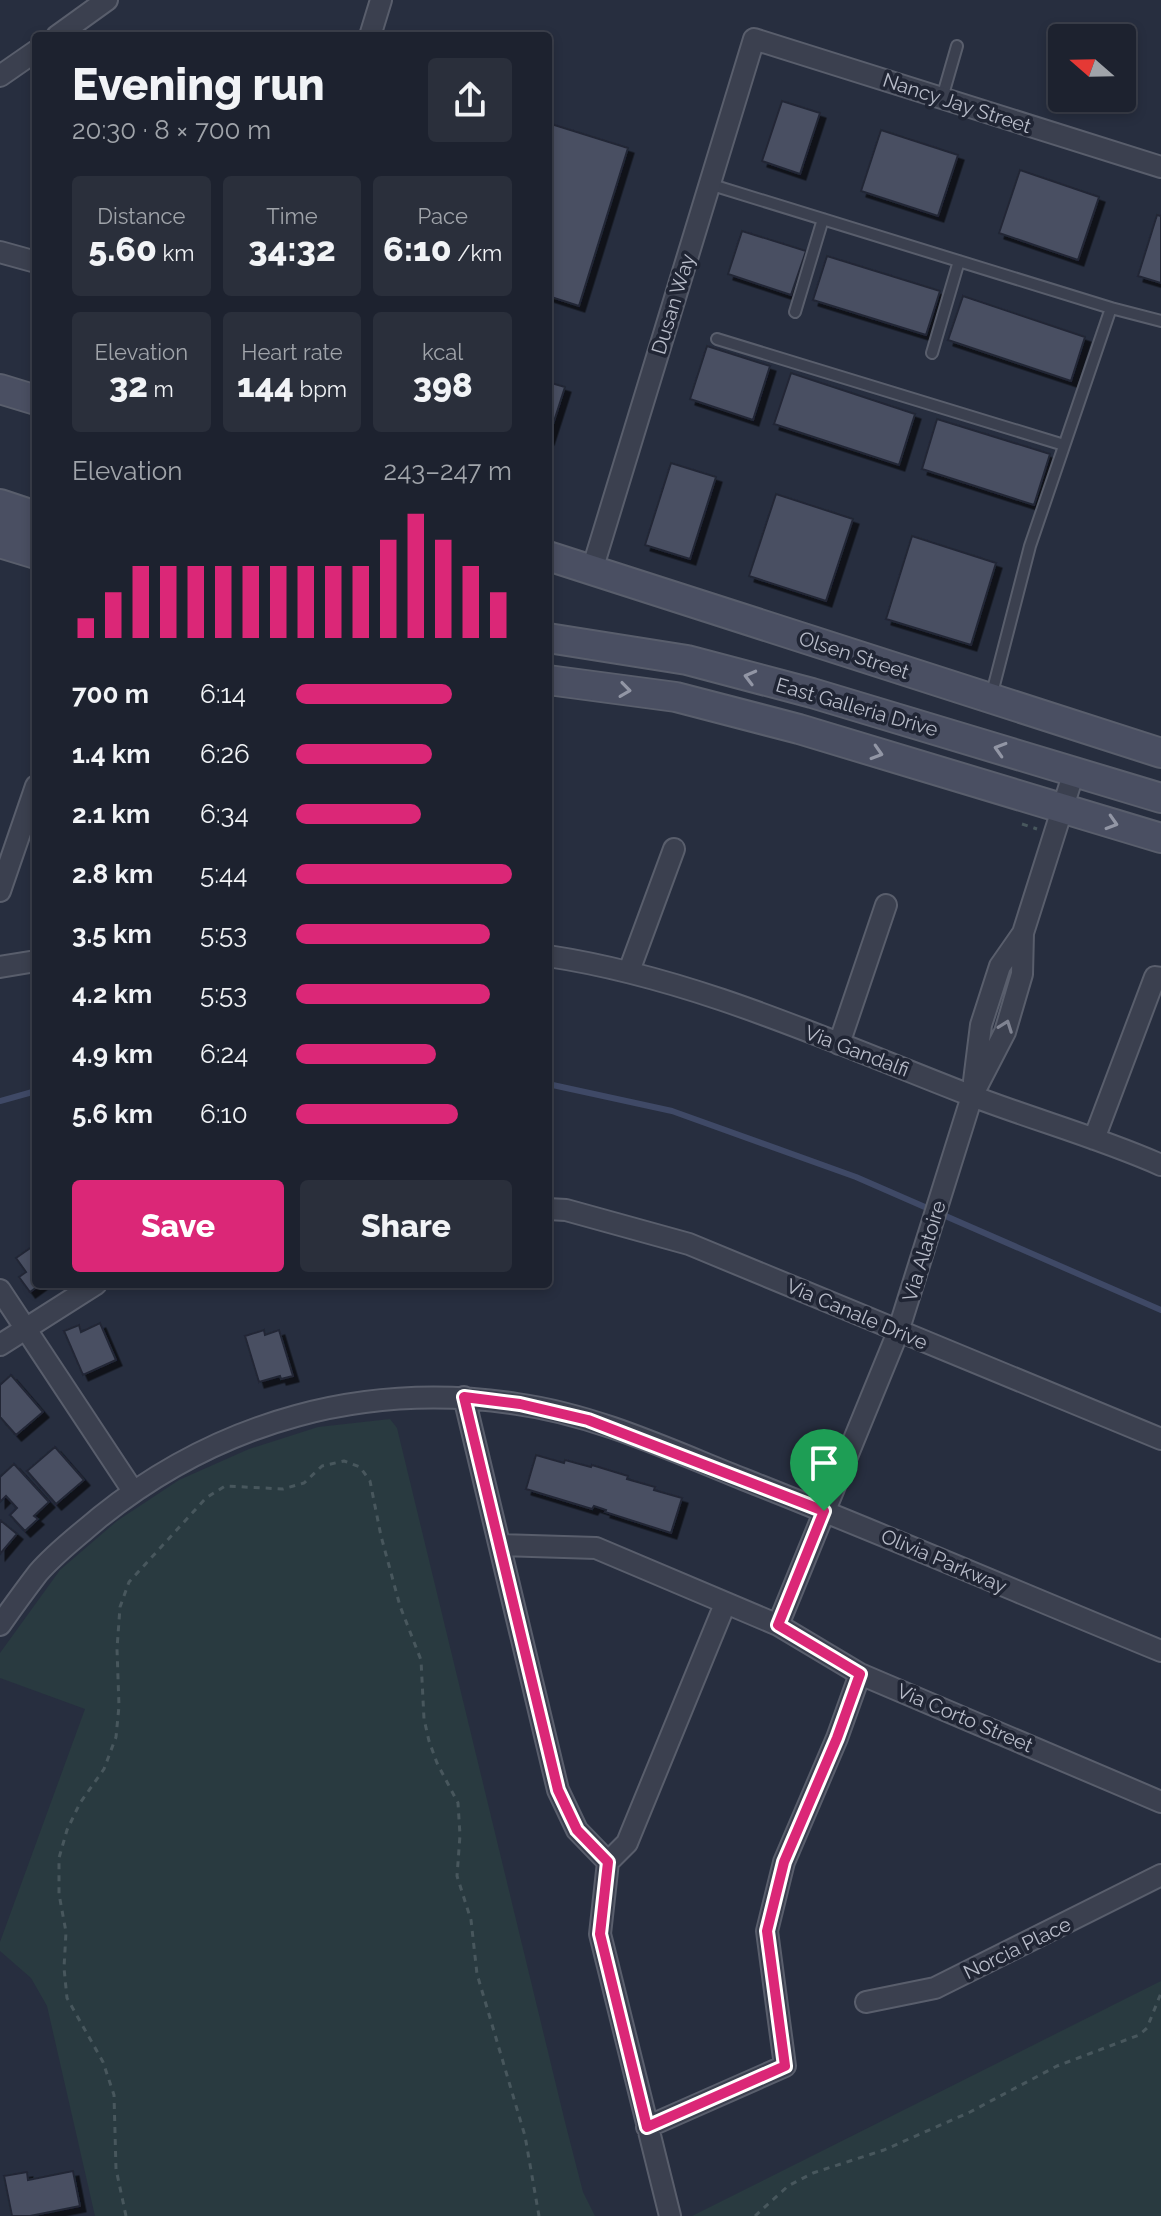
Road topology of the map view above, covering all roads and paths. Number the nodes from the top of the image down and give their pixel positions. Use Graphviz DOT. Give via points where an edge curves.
graph roads {
  1 [pos="107,0"];
  2 [pos="381,0"];
  3 [pos="63,32"];
  4 [pos="371,32"];
  5 [pos="754,39"];
  6 [pos="957,46"];
  7 [pos="32,54"];
  8 [pos="0,76"];
  9 [pos="942,98"];
  10 [pos="1161,167"];
  11 [pos="709,184"];
  12 [pos="823,219"];
  13 [pos="0,252"];
  14 [pos="32,261"];
  15 [pos="959,261"];
  16 [pos="1111,308"];
  17 [pos="795,312"];
  18 [pos="1161,321"];
  19 [pos="717,339"];
  20 [pos="932,353"];
  21 [pos="0,389"];
  22 [pos="32,399"];
  23 [pos="1064,445"];
  24 [pos="0,504"];
  25 [pos="32,515"];
  26 [pos="32,532"];
  27 [pos="0,534"];
  28 [pos="0,543"];
  29 [pos="32,553"];
  30 [pos="552,557"];
  31 [pos="592,570"];
  32 [pos="552,639"];
  33 [pos="552,681"];
  34 [pos="990,699"];
  35 [pos="1161,753"];
  36 [pos="1074,772"];
  37 [pos="32,798"];
  38 [pos="1161,798"];
  39 [pos="1062,807"];
  40 [pos="1161,838"];
  41 [pos="674,849"];
  42 [pos="0,891"];
  43 [pos="886,905"];
  44 [pos="552,957"];
  45 [pos="32,962"];
  46 [pos="0,967"];
  47 [pos="629,971"];
  48 [pos="1158,978"];
  49 [pos="839,1044"];
  50 [pos="972,1096"];
  51 [pos="1094,1139"];
  52 [pos="1161,1165"];
  53 [pos="552,1209"];
  54 [pos="90,1288"];
  55 [pos="0,1290"];
  56 [pos="25,1328"];
  57 [pos="898,1332"];
  58 [pos="0,1345"];
  59 [pos="464,1397"];
  60 [pos="1161,1439"];
  61 [pos="133,1491"];
  62 [pos="824,1511"];
  63 [pos="501,1545"];
  64 [pos="725,1604"];
  65 [pos="0,1625"];
  66 [pos="778,1625"];
  67 [pos="1161,1651"];
  68 [pos="860,1674"];
  69 [pos="1161,1802"];
  70 [pos="608,1862"];
  71 [pos="1161,1875"];
  72 [pos="1161,1993"];
  73 [pos="866,2002"];
  74 [pos="647,2127"];
  75 [pos="126,2216"];
  76 [pos="539,2216"];
  77 [pos="670,2216"];
  78 [pos="755,2216"];
  1 -- 3 [label="street"];
  2 -- 4 [label="street"];
  5 -- 9 [label="street, Nancy Jay Street"];
  5 -- 11 [label="street, Dusan Way"];
  6 -- 9 [label="lane"];
  7 -- 8 [label="street"];
  9 -- 10 [label="street, Nancy Jay Street"];
  11 -- 12 [label="lane"];
  11 -- 31 [label="street, Dusan Way"];
  12 -- 15 [label="lane"];
  12 -- 17 [label="lane"];
  13 -- 14 [label="street"];
  15 -- 16 [label="lane"];
  15 -- 20 [label="lane"];
  16 -- 18 [label="lane"];
  16 -- 23 [label="lane"];
  19 -- 23 [label="lane"];
  21 -- 22 [label="main road"];
  23 -- 34 [label="lane" via="1030,546"];
  24 -- 25 [label="main road"];
  26 -- 27 [label="main road" via="16,527"];
  28 -- 29 [label="main road"];
  30 -- 31 [label="main road, Olsen Street"];
  31 -- 34 [label="main road, Olsen Street"];
  36 -- 32 [label="main road, East Galleria Drive, one-way" via="687,660"];
  33 -- 39 [label="main road, East Galleria Drive, one-way" via="676,697"];
  34 -- 35 [label="main road, Olsen Street"];
  36 -- 38 [label="main road, East Galleria Drive"];
  36 -- 39 [label="street, Via Alatoire"];
  37 -- 42 [label="street"];
  39 -- 40 [label="main road, East Galleria Drive, one-way"];
  39 -- 50 [label="street, Via Alatoire" via="1023,933 1000,966 981,1025"];
  41 -- 47 [label="street"];
  43 -- 49 [label="street"];
  44 -- 47 [label="street, Via Gandalfi"];
  45 -- 46 [label="street"];
  47 -- 49 [label="street, Via Gandalfi"];
  48 -- 51 [label="street"];
  49 -- 50 [label="street, Via Gandalfi"];
  50 -- 51 [label="street, Via Gandalfi"];
  50 -- 57 [label="street, Via Alatoire"];
  51 -- 52 [label="street, Via Gandalfi"];
  53 -- 57 [label="street, Via Canale Drive" via="689,1244"];
  54 -- 56 [label="street"];
  55 -- 56 [label="street"];
  56 -- 58 [label="street"];
  56 -- 61 [label="street"];
  57 -- 60 [label="street, Via Canale Drive"];
  57 -- 62 [label="street, Via Alatoire"];
  59 -- 61 [label="street, Olivia Parkway" via="382,1400 290,1416 195,1454"];
  59 -- 62 [label="street, Olivia Parkway" via="588,1420"];
  59 -- 63 [label="street"];
  61 -- 65 [label="street, Olivia Parkway" via="39,1572"];
  62 -- 66 [label="street, Via Alatoire"];
  62 -- 67 [label="street, Olivia Parkway"];
  63 -- 64 [label="street, Via Corto Street" via="596,1548"];
  63 -- 70 [label="street" via="558,1790 577,1830"];
  64 -- 66 [label="street, Via Corto Street"];
  64 -- 70 [label="street" via="627,1843"];
  66 -- 68 [label="street, Via Corto Street"];
  68 -- 69 [label="street, Via Corto Street"];
  68 -- 74 [label="street" via="784,1862 767,1931 785,2066"];
  70 -- 74 [label="street" via="600,1934"];
  71 -- 73 [label="street, Norcia Place" via="935,1988"];
  72 -- 78 [label="path" via="1139,2035 1057,2066 884,2150 813,2173 788,2186"];
  74 -- 77 [label="street"];
  75 -- 76 [label="path" via="116,2169 114,2095 103,2062 67,1998 66,1932 59,1894 59,1858 67,1830 104,1769 116,1737 120,1607 129,1582 206,1498 225,1486 283,1489 304,1483 322,1466 344,1461 360,1467 370,1481 400,1606 421,1660 429,1741 458,1803 457,1876 471,1920 477,1974 525,2136"];
}
